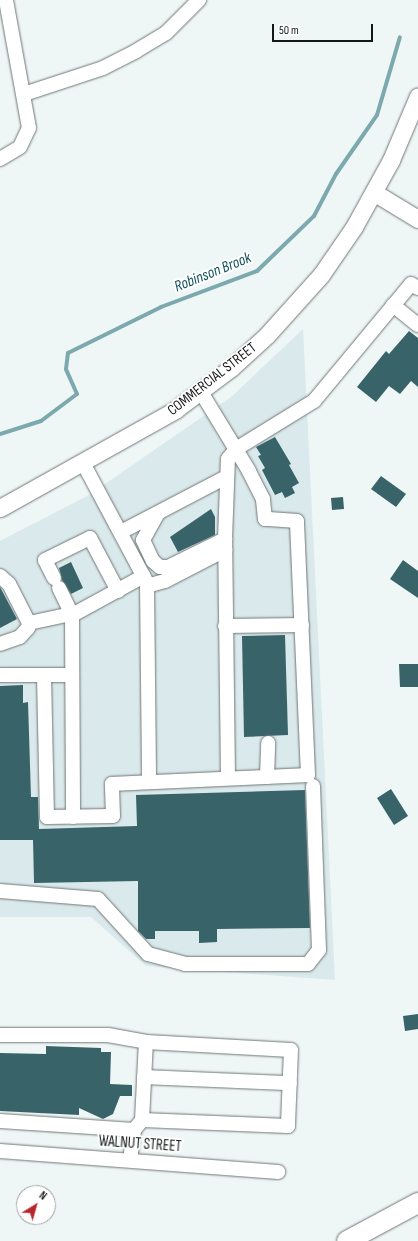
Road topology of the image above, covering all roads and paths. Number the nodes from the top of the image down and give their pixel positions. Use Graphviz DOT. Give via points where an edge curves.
graph roads {
  1 [pos="6,0"];
  2 [pos="199,0"];
  3 [pos="24,94"];
  4 [pos="418,96"];
  5 [pos="0,159"];
  6 [pos="374,193"];
  7 [pos="418,219"];
  8 [pos="418,288"];
  9 [pos="394,305"];
  10 [pos="418,325"];
  11 [pos="201,392"];
  12 [pos="236,449"];
  13 [pos="82,463"];
  14 [pos="226,477"];
  15 [pos="0,508"];
  16 [pos="158,513"];
  17 [pos="121,532"];
  18 [pos="225,545"];
  19 [pos="0,576"];
  20 [pos="145,581"];
  21 [pos="118,591"];
  22 [pos="72,615"];
  23 [pos="28,623"];
  24 [pos="302,625"];
  25 [pos="225,626"];
  26 [pos="0,644"];
  27 [pos="0,675"];
  28 [pos="44,675"];
  29 [pos="72,675"];
  30 [pos="268,742"];
  31 [pos="267,777"];
  32 [pos="228,778"];
  33 [pos="149,781"];
  34 [pos="313,786"];
  35 [pos="73,817"];
  36 [pos="0,891"];
  37 [pos="0,1035"];
  38 [pos="146,1042"];
  39 [pos="144,1076"];
  40 [pos="290,1083"];
  41 [pos="0,1121"];
  42 [pos="138,1125"];
  43 [pos="0,1152"];
  44 [pos="130,1160"];
  45 [pos="278,1172"];
  46 [pos="418,1203"];
  47 [pos="347,1241"];
  1 -- 3 [label="street"];
  2 -- 3 [label="street" via="166,33 136,51 66,82"];
  3 -- 5 [label="street" via="28,133 20,147"];
  4 -- 6 [label="main road, COMMERCIAL STREET" via="394,155"];
  6 -- 7 [label="main road"];
  6 -- 11 [label="main road, COMMERCIAL STREET" via="337,254 299,301 258,345"];
  8 -- 9 [label="street" via="411,284"];
  9 -- 10 [label="street"];
  9 -- 12 [label="street" via="314,401"];
  11 -- 12 [label="street"];
  11 -- 13 [label="main road, COMMERCIAL STREET" via="164,418"];
  12 -- 14 [label="street" via="228,459"];
  12 -- 24 [label="street" via="263,499 265,519 297,521"];
  13 -- 15 [label="main road, COMMERCIAL STREET"];
  13 -- 17 [label="street"];
  14 -- 16 [label="street"];
  14 -- 18 [label="street"];
  16 -- 17 [label="street"];
  16 -- 18 [label="street" via="143,540 153,561 160,567 168,567"];
  17 -- 20 [label="street"];
  18 -- 20 [label="street" via="165,581"];
  18 -- 25 [label="street"];
  19 -- 23 [label="street" via="8,584"];
  20 -- 21 [label="street"];
  20 -- 33 [label="street"];
  21 -- 22 [label="street"];
  21 -- 22 [label="street" via="90,538 45,560"];
  22 -- 23 [label="street"];
  22 -- 29 [label="street"];
  23 -- 26 [label="street" via="28,628 20,637"];
  24 -- 25 [label="street"];
  24 -- 31 [label="street" via="308,776"];
  25 -- 32 [label="street"];
  27 -- 28 [label="street"];
  28 -- 29 [label="street"];
  28 -- 35 [label="street" via="47,817"];
  29 -- 35 [label="street"];
  30 -- 31 [label="street"];
  31 -- 32 [label="street"];
  32 -- 33 [label="street"];
  33 -- 35 [label="street" via="112,784 113,816"];
  34 -- 36 [label="street" via="319,950 308,964 185,964 148,954 98,899"];
  37 -- 38 [label="street" via="108,1035"];
  38 -- 39 [label="street"];
  38 -- 40 [label="street" via="291,1050"];
  39 -- 40 [label="street"];
  39 -- 42 [label="street"];
  40 -- 42 [label="street" via="288,1126"];
  41 -- 42 [label="street"];
  42 -- 44 [label="street"];
  43 -- 44 [label="street, WALNUT STREET"];
  44 -- 45 [label="street, WALNUT STREET"];
  46 -- 47 [label="highway"];
}
